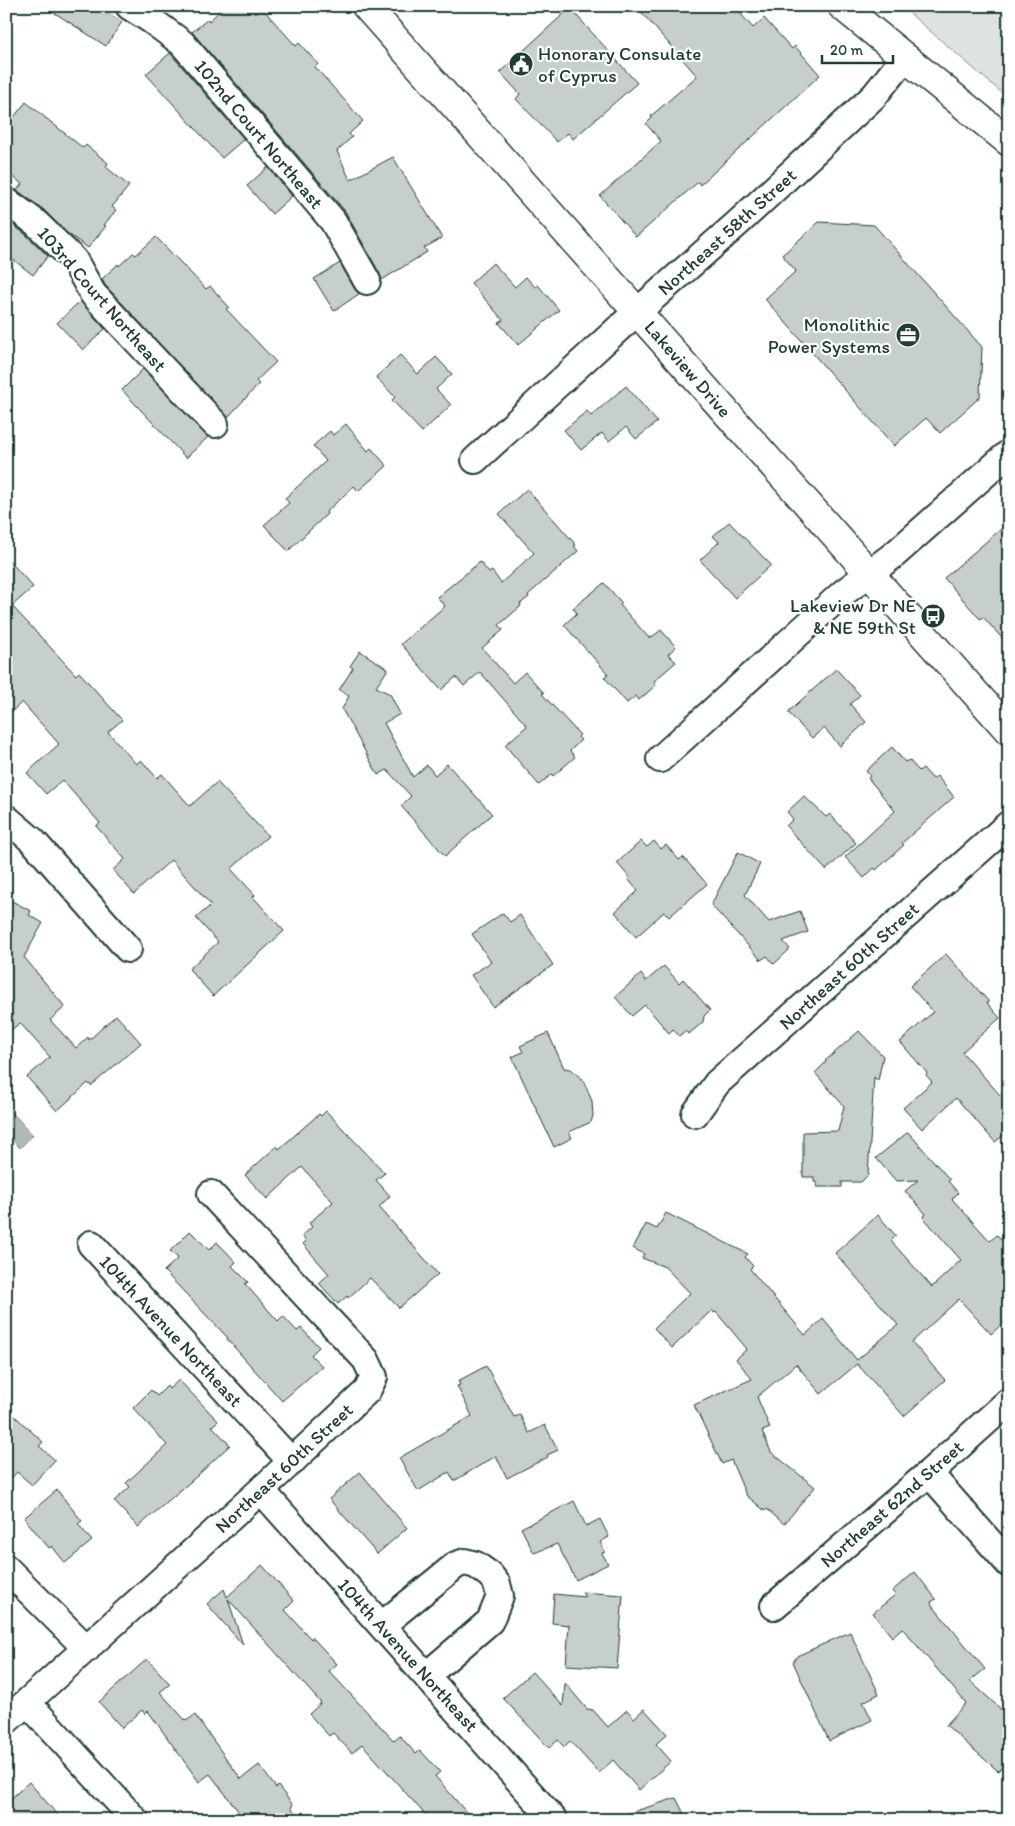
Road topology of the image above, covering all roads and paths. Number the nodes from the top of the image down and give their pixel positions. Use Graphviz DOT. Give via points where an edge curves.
graph roads {
  1 [pos="129,6"];
  2 [pos="366,6"];
  3 [pos="842,6"];
  4 [pos="906,57"];
  5 [pos="1009,142"];
  6 [pos="6,200"];
  7 [pos="367,281"];
  8 [pos="638,312"];
  9 [pos="215,424"];
  10 [pos="1009,453"];
  11 [pos="475,460"];
  12 [pos="869,573"];
  13 [pos="1009,731"];
  14 [pos="660,759"];
  15 [pos="8,822"];
  16 [pos="1009,824"];
  17 [pos="128,949"];
  18 [pos="695,1114"];
  19 [pos="211,1194"];
  20 [pos="91,1244"];
  21 [pos="1009,1401"];
  22 [pos="292,1462"];
  23 [pos="929,1473"];
  24 [pos="261,1490"];
  25 [pos="1009,1564"];
  26 [pos="6,1568"];
  27 [pos="774,1606"];
  28 [pos="382,1625"];
  29 [pos="87,1649"];
  30 [pos="427,1675"];
  31 [pos="28,1703"];
  32 [pos="6,1721"];
  33 [pos="135,1820"];
  34 [pos="554,1820"];
  1 -- 7 [label="street, 102nd Court Northeast" via="182,43 333,221"];
  2 -- 8 [label="street, Lakeview Drive"];
  3 -- 4 [label="street"];
  4 -- 5 [label="street"];
  4 -- 8 [label="street, Northeast 58th Street" via="874,96"];
  6 -- 9 [label="street, 103rd Court Northeast" via="35,222 74,260 93,294"];
  8 -- 11 [label="street, Northeast 58th Street"];
  8 -- 12 [label="street, Lakeview Drive"];
  10 -- 12 [label="street"];
  12 -- 13 [label="street, Lakeview Drive"];
  12 -- 14 [label="street"];
  15 -- 17 [label="street" via="33,841"];
  16 -- 18 [label="street, Northeast 60th Street" via="717,1083"];
  19 -- 22 [label="street, Northeast 60th Street" via="366,1360 374,1377 368,1392"];
  20 -- 22 [label="street, 104th Avenue Northeast"];
  21 -- 23 [label="street, Northeast 62nd Street"];
  22 -- 24 [label="street, Northeast 60th Street"];
  23 -- 25 [label="street"];
  23 -- 27 [label="street, Northeast 62nd Street"];
  24 -- 28 [label="street, 104th Avenue Northeast"];
  24 -- 29 [label="street, Northeast 60th Street"];
  26 -- 29 [label="street"];
  28 -- 30 [label="street, 104th Avenue Northeast"];
  28 -- 30 [label="street" via="456,1565 465,1562 476,1565 490,1576 497,1584 500,1596 490,1621"];
  29 -- 31 [label="street, Northeast 60th Street"];
  30 -- 34 [label="street, 104th Avenue Northeast"];
  31 -- 32 [label="street, Northeast 60th Street"];
  31 -- 33 [label="street"];
}
